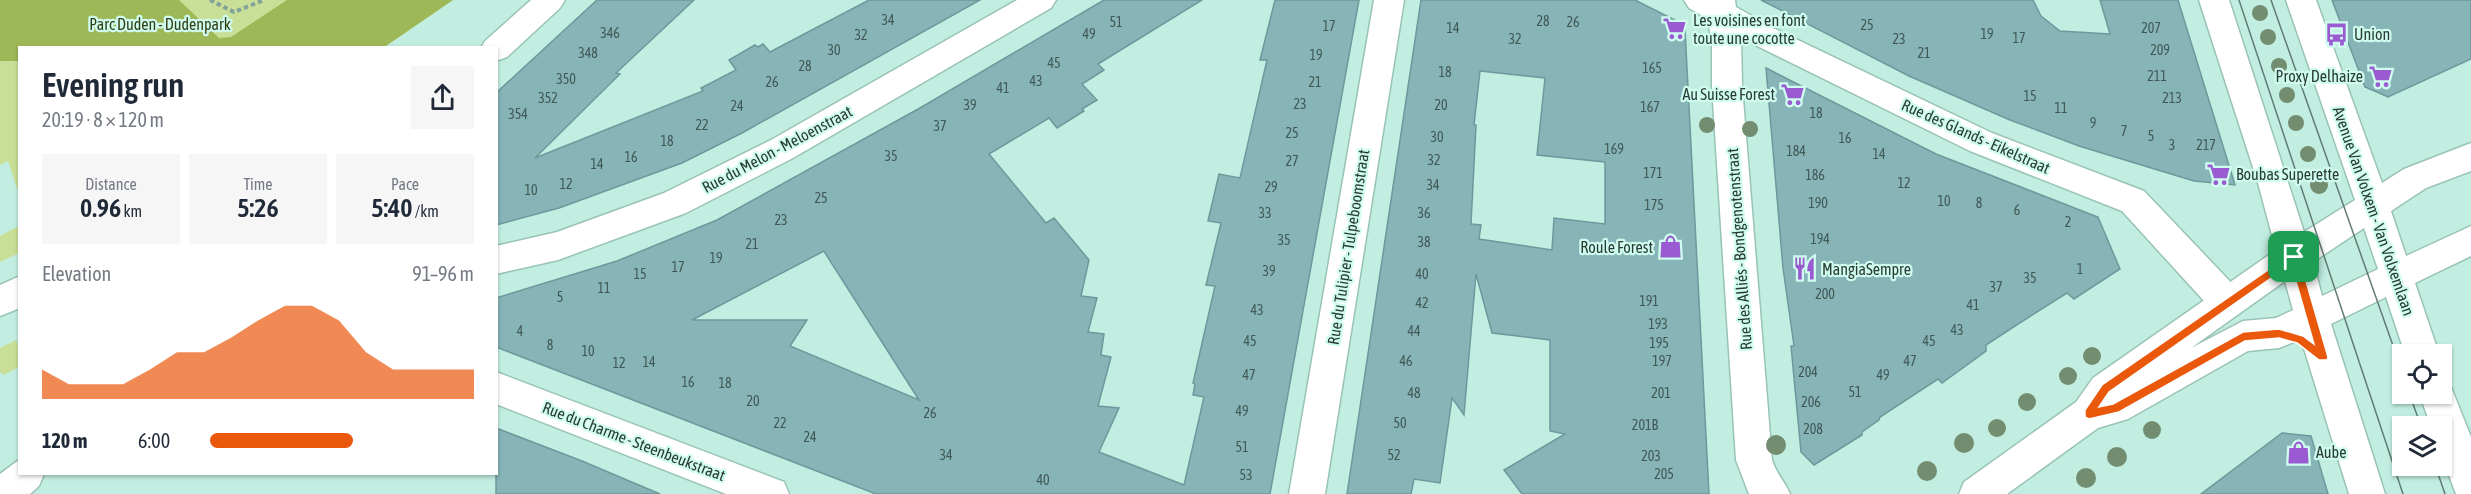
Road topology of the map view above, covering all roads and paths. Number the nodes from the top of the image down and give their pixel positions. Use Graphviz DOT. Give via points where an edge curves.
graph roads {
  1 [pos="210,0"];
  2 [pos="264,0"];
  3 [pos="550,0"];
  4 [pos="1041,0"];
  5 [pos="1389,0"];
  6 [pos="2214,0"];
  7 [pos="2301,0"];
  8 [pos="1714,4"];
  9 [pos="498,47"];
  10 [pos="2471,156"];
  11 [pos="2373,205"];
  12 [pos="2471,240"];
  13 [pos="2294,257"];
  14 [pos="498,260"];
  15 [pos="2396,276"];
  16 [pos="18,292"];
  17 [pos="0,301"];
  18 [pos="2227,302"];
  19 [pos="2312,318"];
  20 [pos="2279,333"];
  21 [pos="2419,344"];
  22 [pos="2323,357"];
  23 [pos="498,389"];
  24 [pos="2441,404"];
  25 [pos="2089,414"];
  26 [pos="25,475"];
  27 [pos="2471,488"];
  28 [pos="4,494"];
  29 [pos="771,494"];
  30 [pos="1307,494"];
  31 [pos="1772,494"];
  32 [pos="1977,494"];
  33 [pos="2367,494"];
  1 -- 2 [label="path" via="234,12"];
  3 -- 9 [label="street"];
  4 -- 14 [label="street, Rue du Melon - Meloenstraat" via="782,149 675,203 558,246"];
  5 -- 30 [label="street, Rue du Tulipier - Tulpeboomstraat"];
  6 -- 13 [label="street"];
  7 -- 11 [label="street, Avenue Van Volxem - Van Volxemlaan"];
  8 -- 18 [label="street, Rue des Glands - Eikelstraat" via="1762,36 1982,142 2133,201"];
  8 -- 31 [label="street, Rue des Alliés - Bondgenotenstraat" via="1727,46 1754,460 1760,479"];
  10 -- 11 [label="street" via="2415,177"];
  11 -- 13 [label="street"];
  11 -- 15 [label="street, Avenue Van Volxem - Van Volxemlaan"];
  12 -- 15 [label="street"];
  13 -- 18 [label="street"];
  13 -- 19 [label="street"];
  15 -- 19 [label="street"];
  15 -- 21 [label="street, Avenue Van Volxem - Van Volxemlaan"];
  16 -- 17 [label="street"];
  18 -- 25 [label="street" via="2105,389"];
  19 -- 20 [label="street"];
  19 -- 22 [label="street"];
  20 -- 22 [label="street" via="2300,339"];
  20 -- 25 [label="street" via="2243,336 2115,408"];
  22 -- 33 [label="street"];
  23 -- 29 [label="street, Rue du Charme - Steenbeukstraat"];
  24 -- 27 [label="street"];
  25 -- 32 [label="street"];
  26 -- 28 [label="street"];
}
